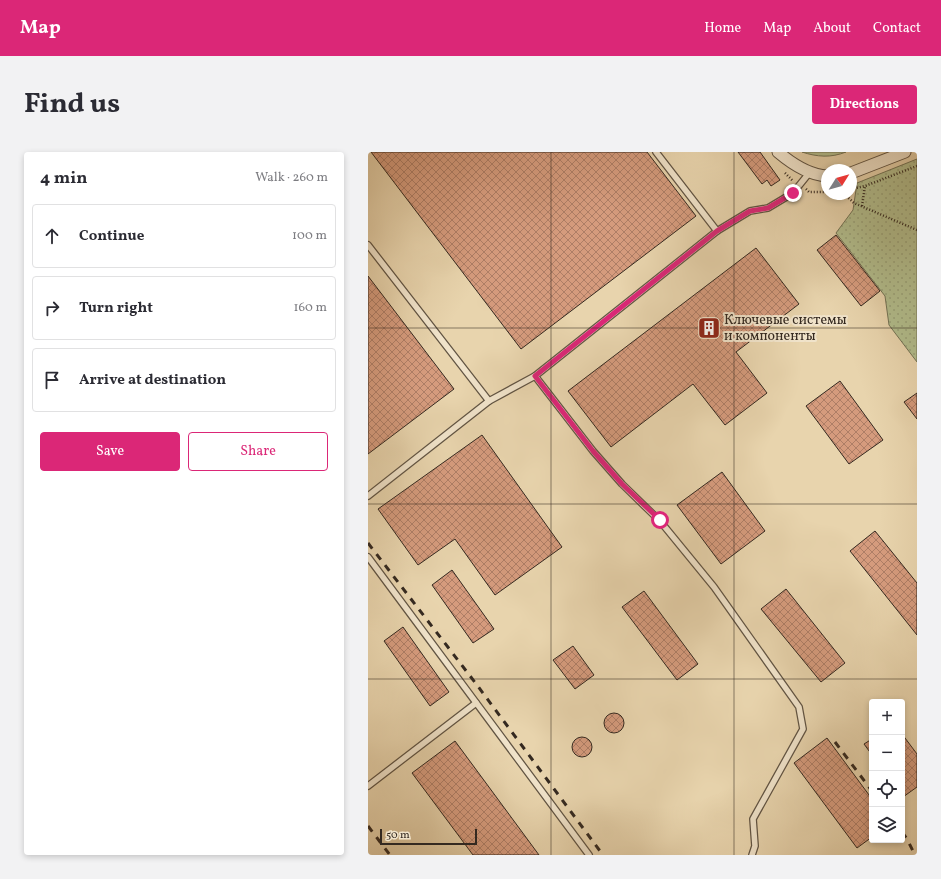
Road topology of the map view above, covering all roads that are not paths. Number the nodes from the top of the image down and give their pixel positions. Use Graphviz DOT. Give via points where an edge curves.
graph roads {
  1 [pos="656,152"];
  2 [pos="778,152"];
  3 [pos="905,152"];
  4 [pos="857,171"];
  5 [pos="810,172"];
  6 [pos="821,175"];
  7 [pos="717,231"];
  8 [pos="368,245"];
  9 [pos="535,376"];
  10 [pos="489,401"];
  11 [pos="368,496"];
  12 [pos="368,557"];
  13 [pos="476,703"];
  14 [pos="368,786"];
  15 [pos="589,855"];
  16 [pos="752,855"];
  1 -- 7 [label="lane"];
  2 -- 5 [label="street"];
  3 -- 4 [label="street"];
  5 -- 6 [label="street"];
  5 -- 7 [label="lane" via="793,193 768,208 750,211"];
  7 -- 9 [label="lane"];
  8 -- 10 [label="lane"];
  9 -- 10 [label="lane"];
  9 -- 16 [label="lane" via="593,451 622,484 660,520 714,587 799,707 803,729 753,819 755,846"];
  10 -- 11 [label="lane"];
  12 -- 13 [label="lane"];
  13 -- 14 [label="lane"];
  13 -- 15 [label="lane"];
}
